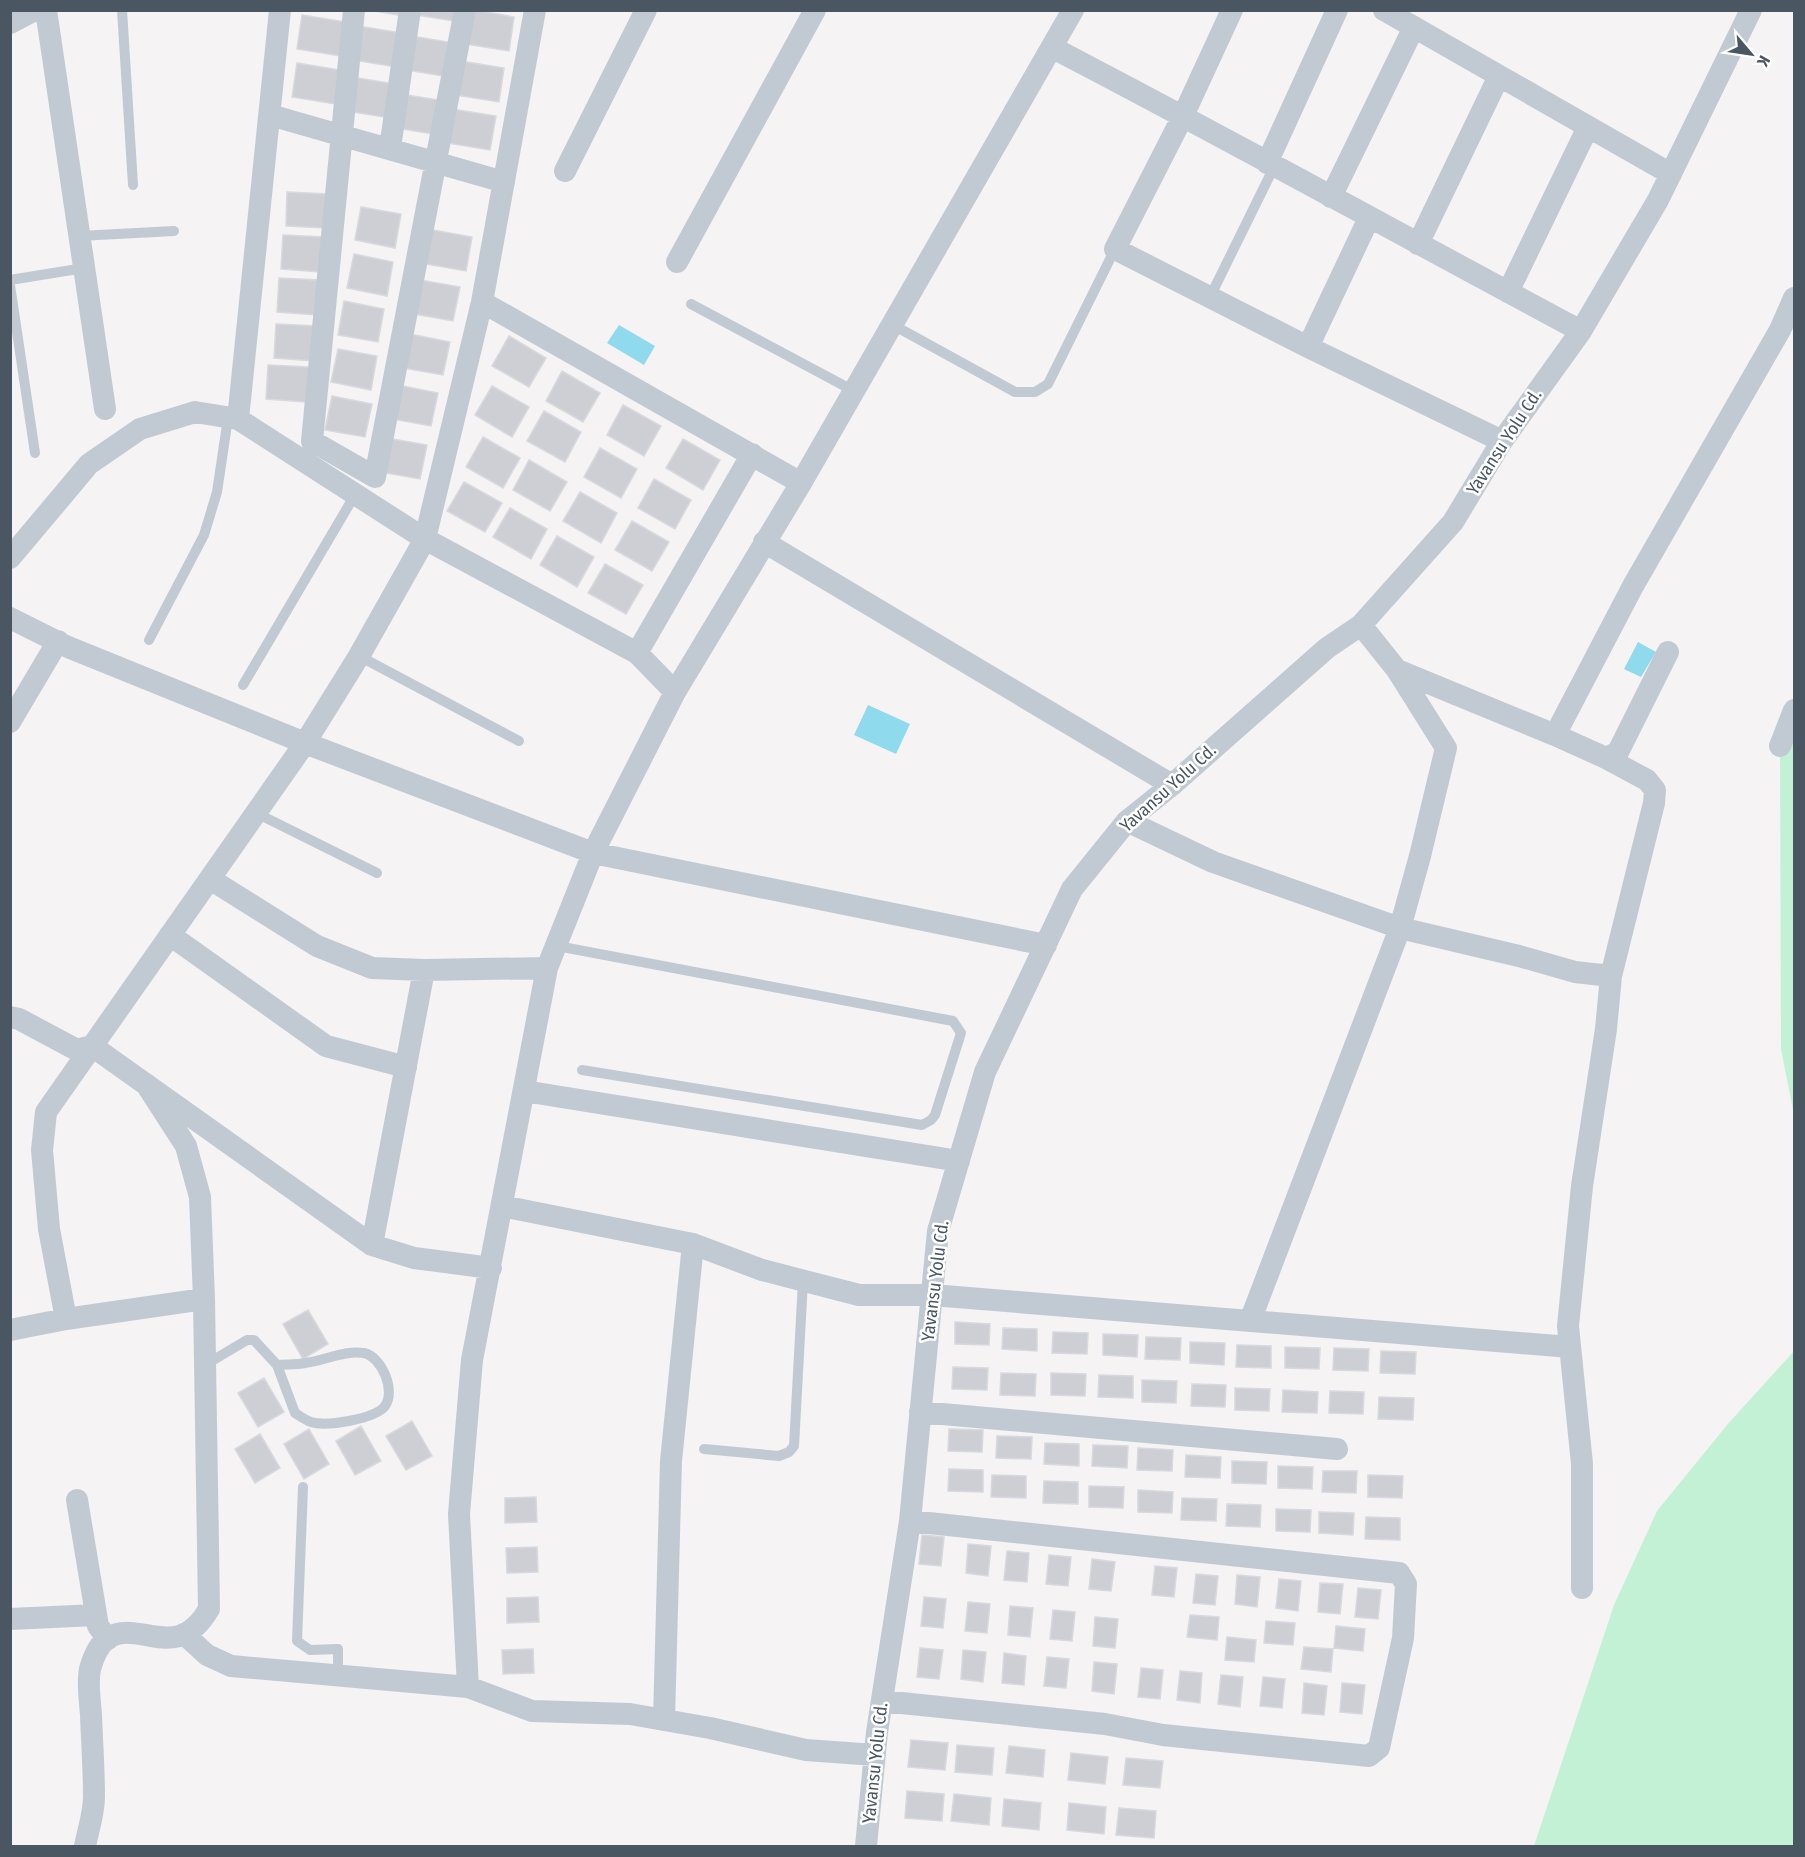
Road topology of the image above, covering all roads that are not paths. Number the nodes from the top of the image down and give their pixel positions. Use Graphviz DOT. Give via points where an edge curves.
graph roads {
  1 [pos="35,10"];
  2 [pos="46,10"];
  3 [pos="122,10"];
  4 [pos="280,10"];
  5 [pos="354,10"];
  6 [pos="410,10"];
  7 [pos="465,10"];
  8 [pos="535,10"];
  9 [pos="646,10"];
  10 [pos="815,10"];
  11 [pos="1073,10"];
  12 [pos="1232,10"];
  13 [pos="1337,10"];
  14 [pos="1384,10"];
  15 [pos="1751,10"];
  16 [pos="10,23"];
  17 [pos="1414,27"];
  18 [pos="1053,48"];
  19 [pos="1499,76"];
  20 [pos="270,115"];
  21 [pos="1183,116"];
  22 [pos="1588,127"];
  23 [pos="342,134"];
  24 [pos="390,148"];
  25 [pos="437,162"];
  26 [pos="1271,165"];
  27 [pos="565,171"];
  28 [pos="1671,174"];
  29 [pos="504,182"];
  30 [pos="133,185"];
  31 [pos="1331,198"];
  32 [pos="1368,218"];
  33 [pos="174,231"];
  34 [pos="79,236"];
  35 [pos="1418,244"];
  36 [pos="1115,249"];
  37 [pos="677,262"];
  38 [pos="84,268"];
  39 [pos="10,280"];
  40 [pos="10,285"];
  41 [pos="1508,292"];
  42 [pos="1210,297"];
  43 [pos="1794,298"];
  44 [pos="482,302"];
  45 [pos="691,304"];
  46 [pos="892,325"];
  47 [pos="1581,331"];
  48 [pos="1308,347"];
  49 [pos="854,391"];
  50 [pos="105,409"];
  51 [pos="233,418"];
  52 [pos="1502,441"];
  53 [pos="35,453"];
  54 [pos="752,454"];
  55 [pos="801,483"];
  56 [pos="356,493"];
  57 [pos="425,539"];
  58 [pos="764,542"];
  59 [pos="10,558"];
  60 [pos="10,618"];
  61 [pos="1361,625"];
  62 [pos="149,640"];
  63 [pos="58,641"];
  64 [pos="1668,652"];
  65 [pos="637,653"];
  66 [pos="359,656"];
  67 [pos="1397,670"];
  68 [pos="243,685"];
  69 [pos="675,692"];
  70 [pos="1794,710"];
  71 [pos="10,722"];
  72 [pos="1555,735"];
  73 [pos="519,741"];
  74 [pos="305,743"];
  75 [pos="1780,746"];
  76 [pos="1605,758"];
  77 [pos="1172,785"];
  78 [pos="256,813"];
  79 [pos="1127,821"];
  80 [pos="593,854"];
  81 [pos="377,873"];
  82 [pos="210,879"];
  83 [pos="1400,928"];
  84 [pos="170,935"];
  85 [pos="1046,945"];
  86 [pos="557,946"];
  87 [pos="547,968"];
  88 [pos="424,970"];
  89 [pos="1611,976"];
  90 [pos="10,1017"];
  91 [pos="92,1046"];
  92 [pos="406,1067"];
  93 [pos="582,1070"];
  94 [pos="146,1084"];
  95 [pos="524,1091"];
  96 [pos="959,1161"];
  97 [pos="502,1206"];
  98 [pos="693,1244"];
  99 [pos="372,1245"];
  100 [pos="491,1268"];
  101 [pos="803,1281"];
  102 [pos="932,1294"];
  103 [pos="204,1299"];
  104 [pos="66,1319"];
  105 [pos="1250,1321"];
  106 [pos="10,1330"];
  107 [pos="1570,1347"];
  108 [pos="205,1365"];
  109 [pos="277,1365"];
  110 [pos="920,1412"];
  111 [pos="704,1449"];
  112 [pos="1336,1449"];
  113 [pos="303,1487"];
  114 [pos="77,1500"];
  115 [pos="909,1521"];
  116 [pos="1582,1588"];
  117 [pos="96,1615"];
  118 [pos="10,1619"];
  119 [pos="184,1634"];
  120 [pos="108,1639"];
  121 [pos="338,1677"];
  122 [pos="468,1687"];
  123 [pos="882,1701"];
  124 [pos="664,1720"];
  125 [pos="875,1755"];
  126 [pos="84,1846"];
  127 [pos="866,1846"];
  1 -- 16 [label="street"];
  2 -- 34 [label="street"];
  3 -- 30 [label="lane"];
  4 -- 20 [label="street"];
  5 -- 23 [label="street"];
  6 -- 24 [label="street"];
  7 -- 25 [label="street"];
  8 -- 29 [label="street"];
  9 -- 27 [label="street"];
  10 -- 37 [label="street"];
  11 -- 18 [label="street"];
  12 -- 21 [label="street"];
  13 -- 26 [label="street"];
  14 -- 17 [label="street"];
  15 -- 28 [label="street, Yavansu Yolu Cd."];
  17 -- 19 [label="street"];
  17 -- 31 [label="street"];
  18 -- 21 [label="street"];
  18 -- 46 [label="street"];
  19 -- 22 [label="street"];
  19 -- 35 [label="street"];
  20 -- 23 [label="street"];
  20 -- 51 [label="street"];
  21 -- 26 [label="street"];
  21 -- 36 [label="street"];
  22 -- 28 [label="street"];
  22 -- 41 [label="street"];
  23 -- 24 [label="street"];
  23 -- 25 [label="street" via="312,441 375,477"];
  24 -- 25 [label="street"];
  25 -- 29 [label="street"];
  26 -- 31 [label="street"];
  26 -- 42 [label="lane"];
  28 -- 47 [label="street, Yavansu Yolu Cd."];
  29 -- 44 [label="street"];
  31 -- 32 [label="street"];
  32 -- 35 [label="street"];
  32 -- 48 [label="street"];
  33 -- 34 [label="lane"];
  34 -- 38 [label="street"];
  35 -- 41 [label="street"];
  36 -- 42 [label="street"];
  36 -- 46 [label="lane" via="1048,384 1035,393 1015,392"];
  38 -- 39 [label="lane"];
  38 -- 50 [label="street"];
  40 -- 53 [label="lane"];
  41 -- 47 [label="street"];
  42 -- 48 [label="street"];
  43 -- 72 [label="street" via="1780,330 1633,586"];
  44 -- 54 [label="street"];
  44 -- 57 [label="street"];
  45 -- 49 [label="lane"];
  46 -- 49 [label="street"];
  47 -- 52 [label="street, Yavansu Yolu Cd."];
  48 -- 52 [label="street"];
  49 -- 55 [label="street"];
  51 -- 56 [label="street"];
  51 -- 59 [label="street" via="195,412 140,429 88,464"];
  51 -- 62 [label="lane" via="204,535"];
  52 -- 61 [label="street, Yavansu Yolu Cd." via="1453,522"];
  54 -- 55 [label="street"];
  54 -- 65 [label="street"];
  55 -- 58 [label="street"];
  56 -- 57 [label="street"];
  56 -- 68 [label="lane"];
  57 -- 65 [label="street"];
  57 -- 66 [label="street"];
  58 -- 69 [label="street"];
  58 -- 77 [label="street"];
  60 -- 63 [label="street"];
  61 -- 67 [label="street"];
  61 -- 77 [label="street, Yavansu Yolu Cd." via="1327,648"];
  63 -- 71 [label="street"];
  63 -- 74 [label="street"];
  64 -- 76 [label="street" via="1618,752"];
  65 -- 69 [label="street"];
  66 -- 73 [label="lane"];
  66 -- 74 [label="street"];
  67 -- 72 [label="street"];
  67 -- 83 [label="street" via="1446,748"];
  69 -- 80 [label="street"];
  70 -- 75 [label="street"];
  72 -- 76 [label="street"];
  74 -- 78 [label="street"];
  74 -- 80 [label="street"];
  76 -- 89 [label="street" via="1647,780 1655,790"];
  77 -- 79 [label="street, Yavansu Yolu Cd."];
  78 -- 81 [label="lane"];
  78 -- 82 [label="street"];
  79 -- 83 [label="street" via="1213,862"];
  79 -- 85 [label="street, Yavansu Yolu Cd." via="1072,889"];
  80 -- 85 [label="street"];
  80 -- 86 [label="street"];
  82 -- 84 [label="street"];
  82 -- 88 [label="street" via="317,946 372,968"];
  83 -- 89 [label="street" via="1575,972"];
  83 -- 105 [label="street"];
  84 -- 91 [label="street"];
  84 -- 92 [label="street" via="326,1046"];
  85 -- 96 [label="street, Yavansu Yolu Cd." via="985,1072"];
  86 -- 87 [label="street"];
  86 -- 93 [label="lane" via="953,1021 961,1034 935,1115 922,1125"];
  87 -- 88 [label="street"];
  87 -- 95 [label="street"];
  88 -- 92 [label="street"];
  89 -- 107 [label="street" via="1582,1185 1568,1326"];
  90 -- 91 [label="street" via="77,1050"];
  91 -- 94 [label="street"];
  91 -- 104 [label="street" via="46,1112 42,1149 49,1228"];
  92 -- 99 [label="street"];
  94 -- 99 [label="street"];
  94 -- 103 [label="street" via="186,1146 200,1197"];
  95 -- 96 [label="street"];
  95 -- 97 [label="street"];
  96 -- 102 [label="street, Yavansu Yolu Cd." via="938,1231"];
  97 -- 98 [label="street"];
  97 -- 100 [label="street"];
  98 -- 101 [label="street"];
  98 -- 124 [label="street" via="671,1461"];
  99 -- 100 [label="street" via="414,1258"];
  100 -- 122 [label="street" via="472,1360 459,1514"];
  101 -- 102 [label="street" via="859,1295"];
  101 -- 111 [label="lane" via="794,1446 779,1456"];
  102 -- 105 [label="street"];
  102 -- 110 [label="street, Yavansu Yolu Cd."];
  103 -- 104 [label="street"];
  103 -- 108 [label="street"];
  104 -- 106 [label="street"];
  105 -- 107 [label="street"];
  107 -- 116 [label="street" via="1582,1464"];
  108 -- 109 [label="lane" via="247,1340 254,1340"];
  108 -- 119 [label="street" via="209,1609 200,1624"];
  109 -- 109 [label="lane" via="295,1413 312,1423 348,1422 377,1414 387,1404 385,1372 378,1361 365,1353"];
  110 -- 112 [label="street"];
  110 -- 115 [label="street, Yavansu Yolu Cd."];
  113 -- 121 [label="lane" via="297,1641 310,1650 338,1649"];
  114 -- 117 [label="street"];
  115 -- 123 [label="street, Yavansu Yolu Cd."];
  115 -- 123 [label="street" via="1399,1573 1406,1584 1402,1638 1379,1748 1369,1756"];
  117 -- 118 [label="street"];
  117 -- 120 [label="street" via="98,1626"];
  119 -- 120 [label="street" via="163,1639 120,1634"];
  119 -- 121 [label="street" via="207,1655 231,1666"];
  120 -- 126 [label="street" via="99,1648 88,1683 94,1800"];
  121 -- 122 [label="street"];
  122 -- 124 [label="street" via="532,1711 630,1714"];
  123 -- 125 [label="street, Yavansu Yolu Cd."];
  124 -- 125 [label="street" via="806,1750"];
  125 -- 127 [label="street, Yavansu Yolu Cd."];
}
